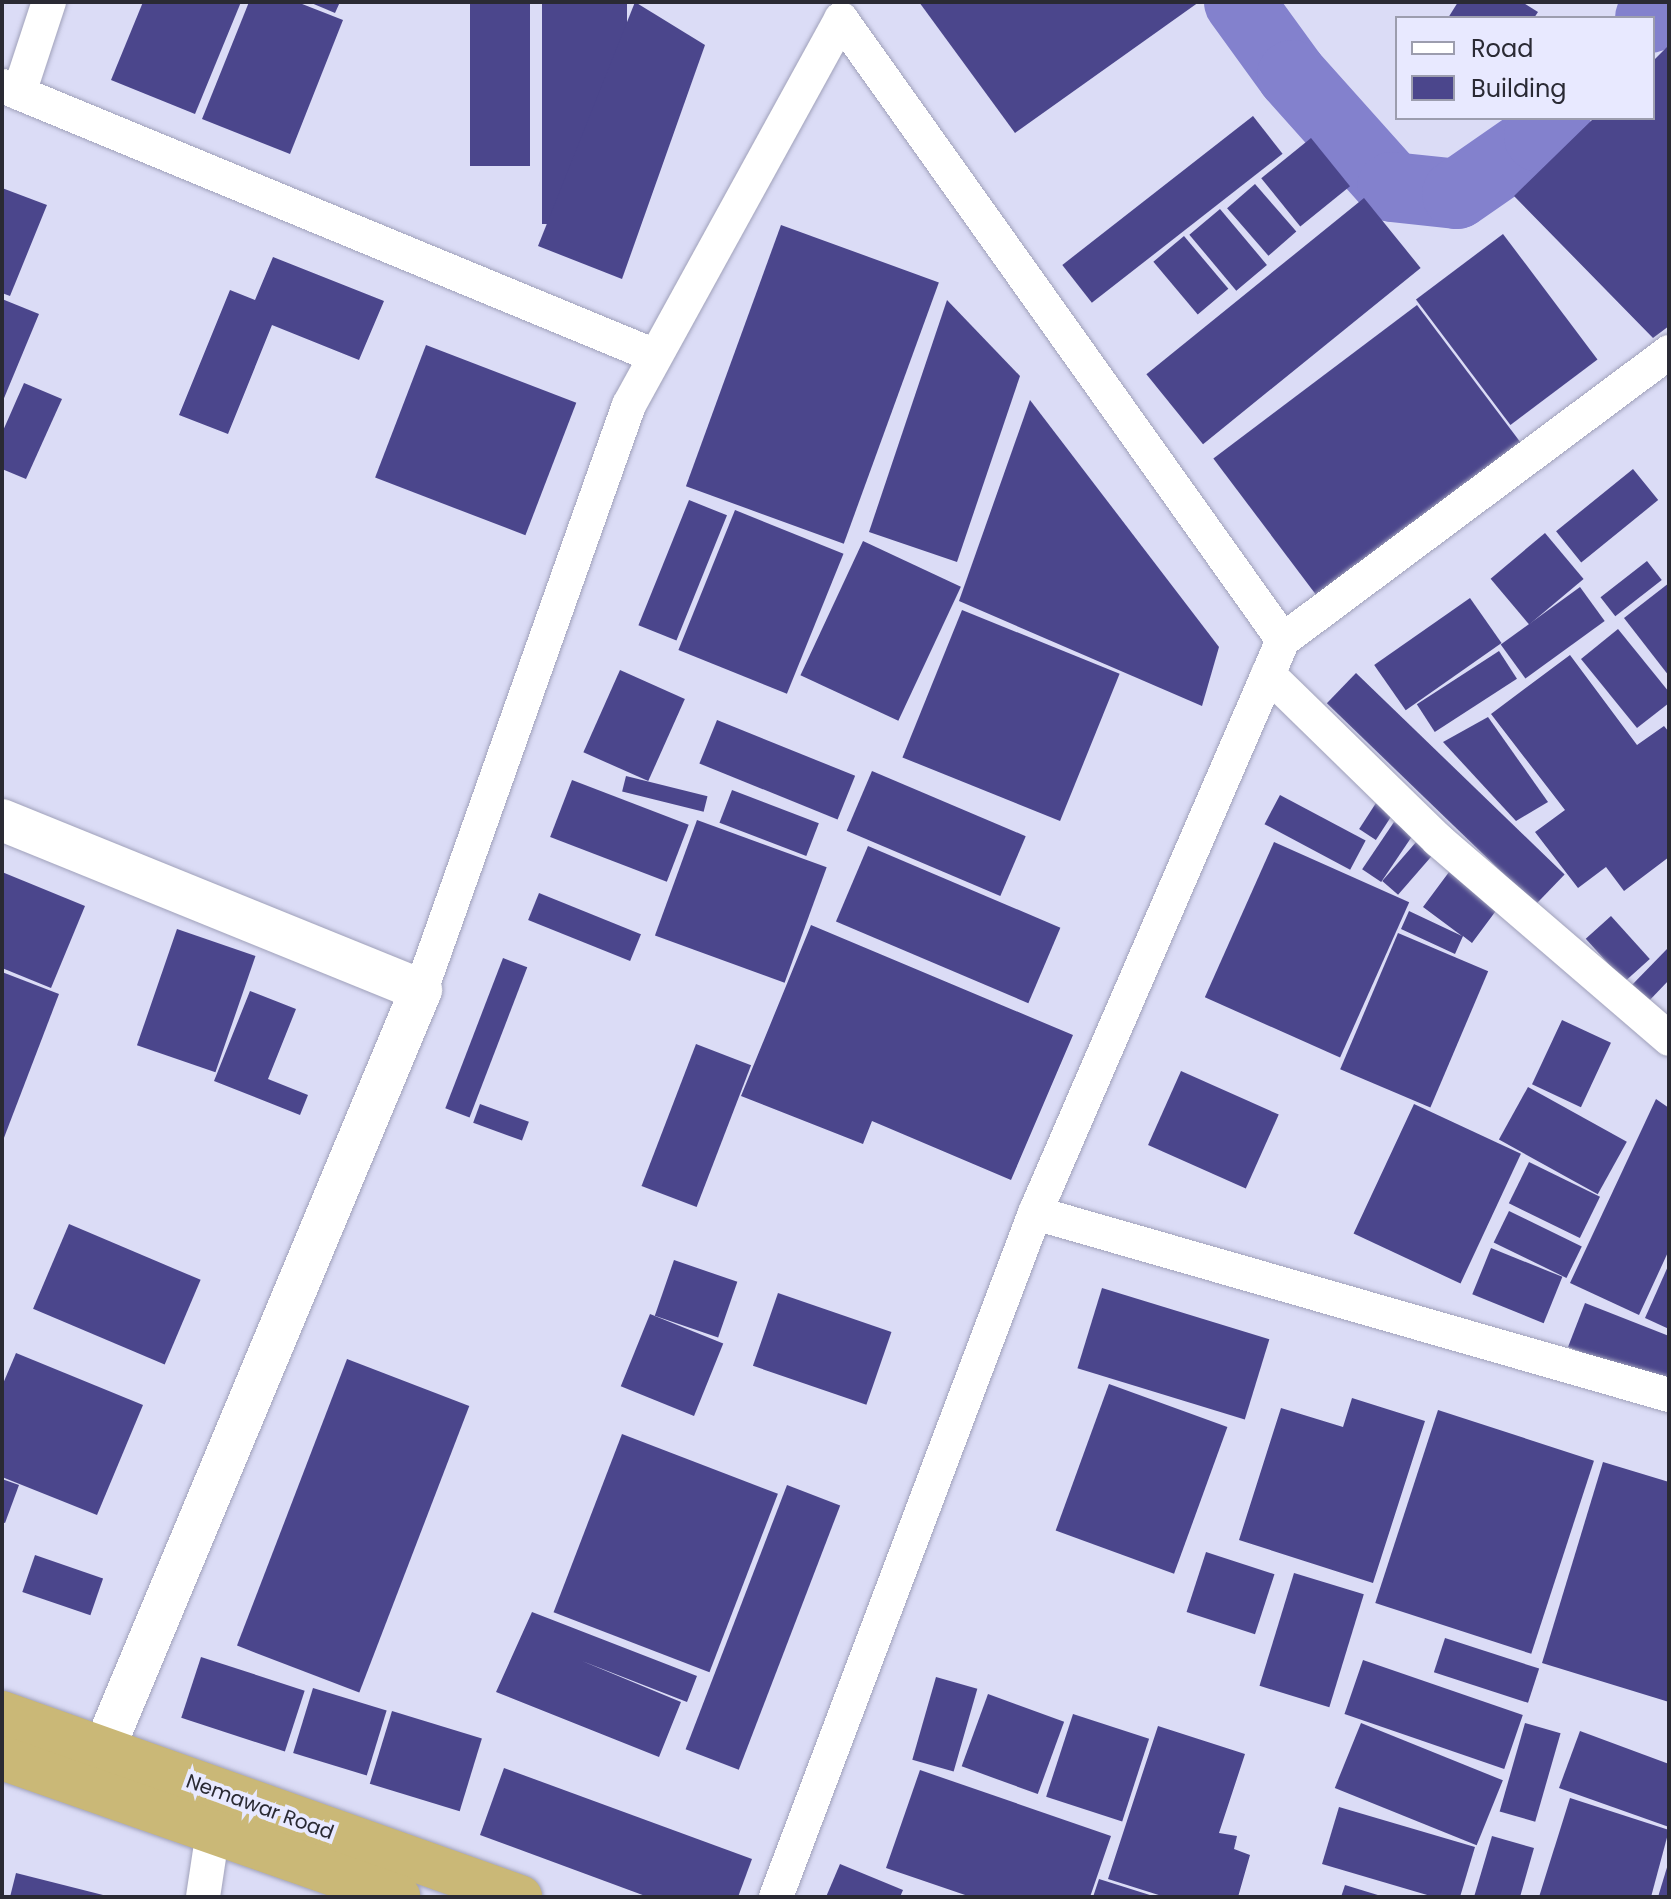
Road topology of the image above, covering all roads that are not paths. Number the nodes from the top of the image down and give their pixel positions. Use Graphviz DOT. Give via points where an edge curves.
graph roads {
  1 [pos="49,2"];
  2 [pos="838,11"];
  3 [pos="11,89"];
  4 [pos="1669,352"];
  5 [pos="655,356"];
  6 [pos="1283,640"];
  7 [pos="1268,674"];
  8 [pos="2,820"];
  9 [pos="421,990"];
  10 [pos="1669,1039"];
  11 [pos="1035,1213"];
  12 [pos="1669,1395"];
  13 [pos="2,1713"];
  14 [pos="2,1758"];
  15 [pos="96,1769"];
  16 [pos="213,1831"];
  17 [pos="203,1897"];
  18 [pos="398,1897"];
  19 [pos="520,1897"];
  20 [pos="776,1897"];
  1 -- 3 [label="street"];
  2 -- 5 [label="street"];
  2 -- 6 [label="street"];
  3 -- 5 [label="street"];
  4 -- 6 [label="street"];
  5 -- 9 [label="street" via="629,405"];
  6 -- 7 [label="street"];
  7 -- 10 [label="street" via="1438,840"];
  7 -- 11 [label="street"];
  8 -- 9 [label="street"];
  9 -- 15 [label="street"];
  11 -- 12 [label="street"];
  11 -- 20 [label="street"];
  13 -- 15 [label="highway, Nemawar Road"];
  14 -- 15 [label="highway, Nemawar Road"];
  15 -- 16 [label="highway, Nemawar Road"];
  15 -- 19 [label="highway, Nemawar Road"];
  16 -- 17 [label="street"];
  16 -- 18 [label="highway, Nemawar Road"];
}
